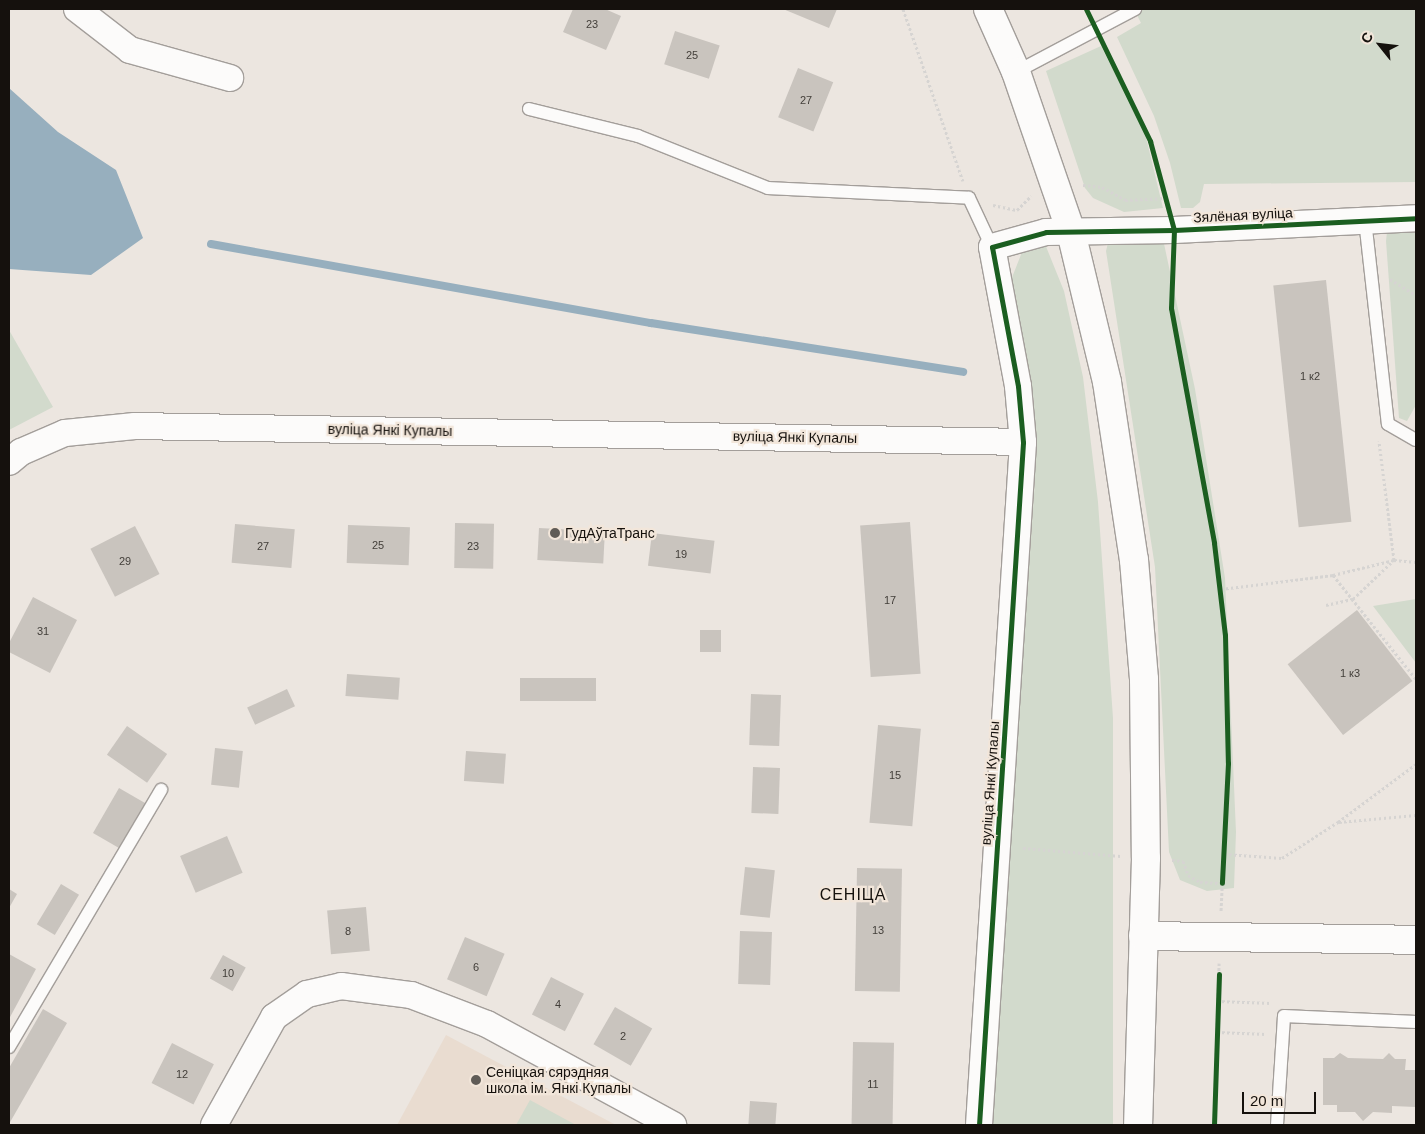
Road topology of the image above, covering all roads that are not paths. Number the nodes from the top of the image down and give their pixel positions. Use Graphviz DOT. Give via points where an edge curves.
graph roads {
  1 [pos="77,9"];
  2 [pos="988,9"];
  3 [pos="1135,9"];
  4 [pos="1016,72"];
  5 [pos="230,78"];
  6 [pos="529,109"];
  7 [pos="1416,218"];
  8 [pos="1365,220"];
  9 [pos="1071,232"];
  10 [pos="992,248"];
  11 [pos="1416,440"];
  12 [pos="1023,442"];
  13 [pos="9,462"];
  14 [pos="161,790"];
  15 [pos="1143,936"];
  16 [pos="1416,940"];
  17 [pos="1416,1022"];
  18 [pos="9,1046"];
  19 [pos="214,1125"];
  20 [pos="673,1125"];
  21 [pos="979,1125"];
  22 [pos="1138,1125"];
  23 [pos="1276,1125"];
  1 -- 5 [label="street" via="130,50"];
  2 -- 4 [label="street"];
  3 -- 4 [label="lane"];
  4 -- 9 [label="street"];
  6 -- 10 [label="lane" via="638,136 768,188 969,198"];
  7 -- 8 [label="street, Зялёная вуліца"];
  8 -- 9 [label="street, Зялёная вуліца"];
  8 -- 11 [label="lane" via="1388,424"];
  9 -- 10 [label="street, Зялёная вуліца" via="1046,232"];
  9 -- 15 [label="street" via="1108,382 1134,560 1144,678 1146,858"];
  10 -- 12 [label="street" via="1018,386"];
  12 -- 13 [label="street, вуліца Янкі Купалы" via="135,426 65,433 21,452"];
  12 -- 21 [label="street, вуліца Янкі Купалы"];
  14 -- 18 [label="lane"];
  15 -- 16 [label="street"];
  15 -- 22 [label="street"];
  17 -- 23 [label="lane" via="1284,1016"];
  19 -- 20 [label="street" via="274,1017 307,994 341,986 411,995 487,1024"];
}
